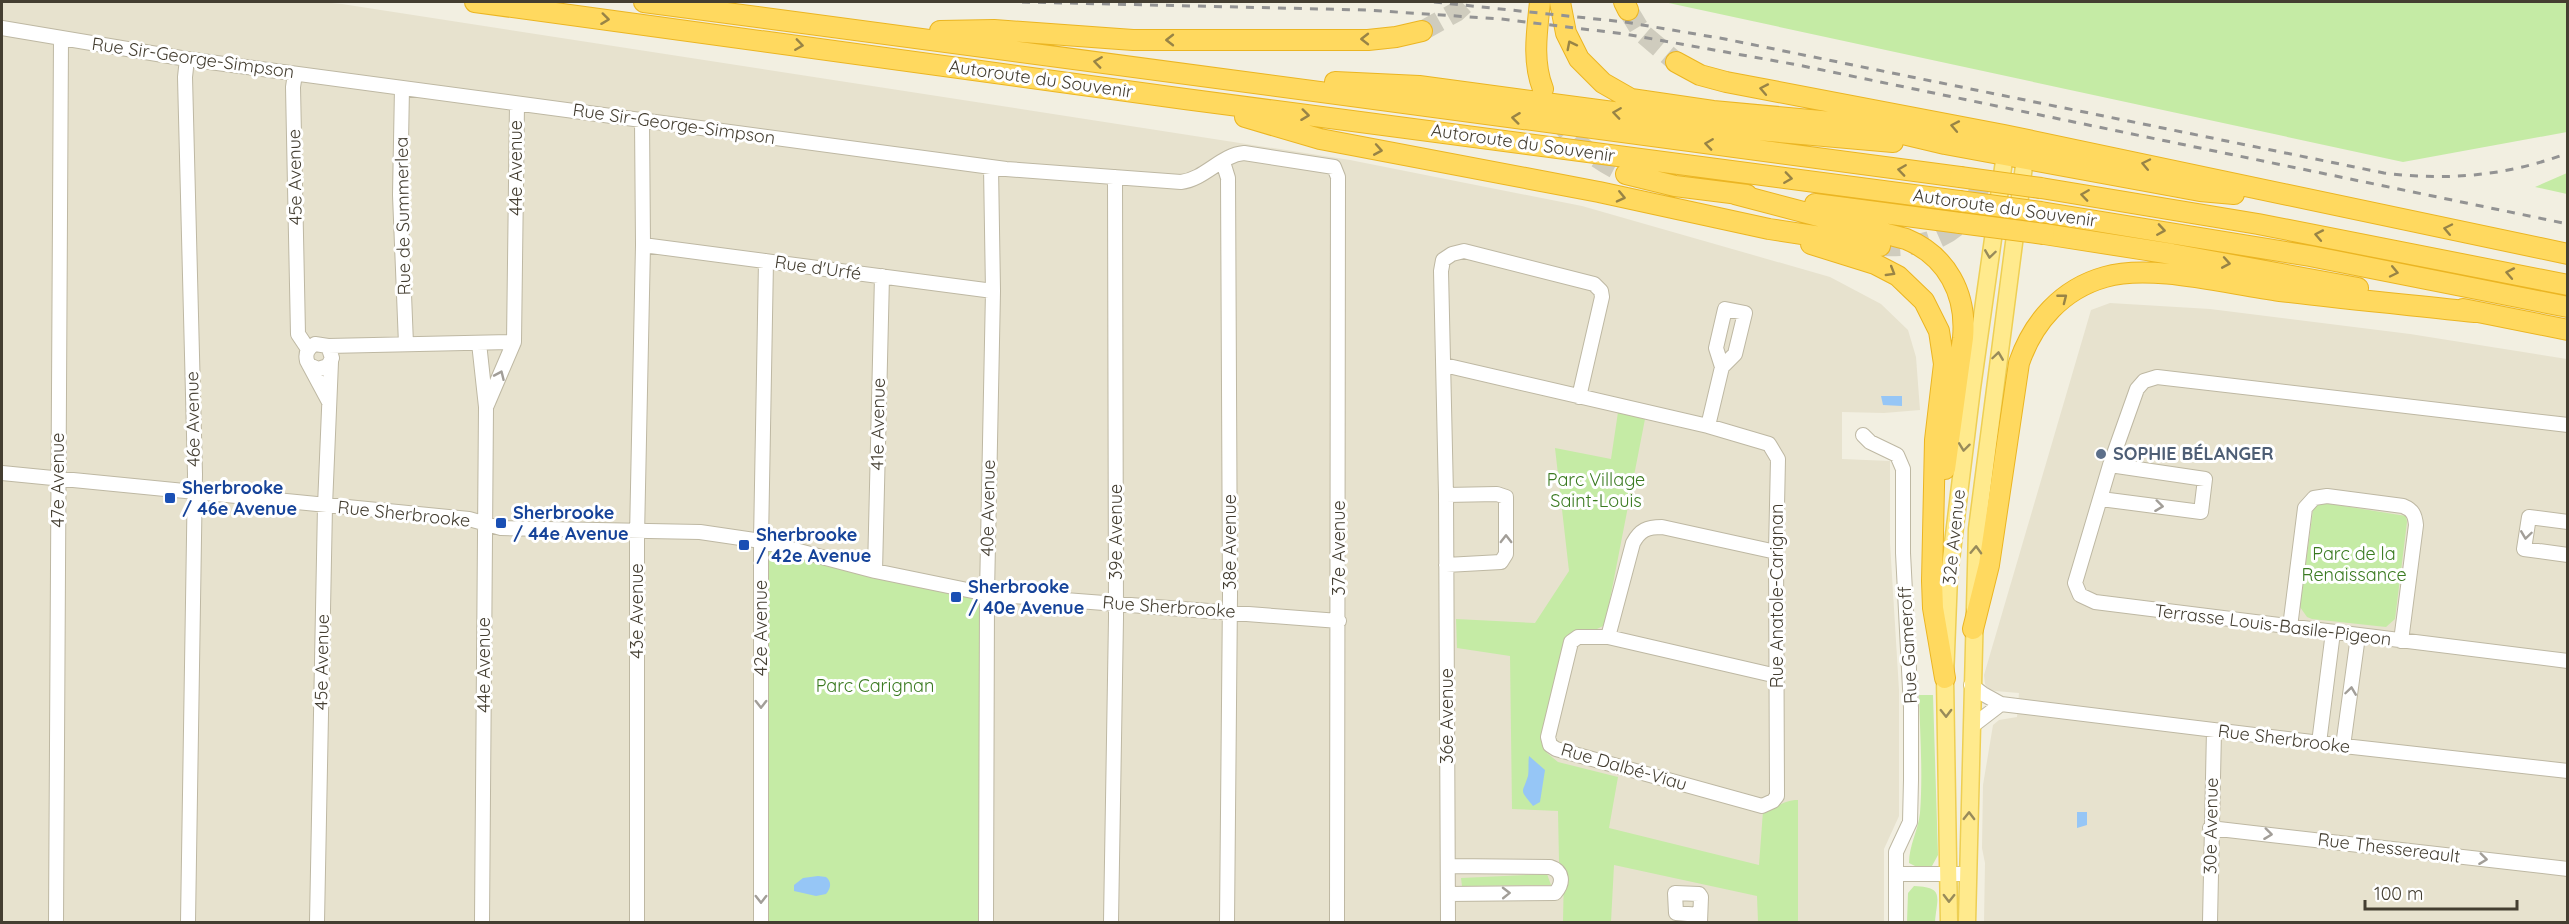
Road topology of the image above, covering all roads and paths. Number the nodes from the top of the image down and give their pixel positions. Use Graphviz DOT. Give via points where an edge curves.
graph roads {
  1 [pos="474,2"];
  2 [pos="644,2"];
  3 [pos="1540,2"];
  4 [pos="1560,2"];
  5 [pos="2,28"];
  6 [pos="1422,31"];
  7 [pos="870,32"];
  8 [pos="61,38"];
  9 [pos="187,59"];
  10 [pos="1676,62"];
  11 [pos="295,74"];
  12 [pos="1197,76"];
  13 [pos="402,88"];
  14 [pos="1543,89"];
  15 [pos="1185,99"];
  16 [pos="518,104"];
  17 [pos="642,120"];
  18 [pos="1945,144"];
  19 [pos="2005,154"];
  20 [pos="2025,158"];
  21 [pos="1223,162"];
  22 [pos="992,166"];
  23 [pos="1338,174"];
  24 [pos="1626,174"];
  25 [pos="1115,177"];
  26 [pos="1736,194"];
  27 [pos="2309,201"];
  28 [pos="1769,229"];
  29 [pos="643,245"];
  30 [pos="1880,246"];
  31 [pos="2568,254"];
  32 [pos="766,261"];
  33 [pos="882,276"];
  34 [pos="2568,285"];
  35 [pos="993,291"];
  36 [pos="2568,308"];
  37 [pos="2475,312"];
  38 [pos="2568,330"];
  39 [pos="514,342"];
  40 [pos="479,343"];
  41 [pos="406,344"];
  42 [pos="328,346"];
  43 [pos="308,349"];
  44 [pos="331,362"];
  45 [pos="309,365"];
  46 [pos="1444,365"];
  47 [pos="1722,367"];
  48 [pos="1579,397"];
  49 [pos="329,402"];
  50 [pos="486,407"];
  51 [pos="2568,425"];
  52 [pos="1708,426"];
  53 [pos="1863,435"];
  54 [pos="2110,465"];
  55 [pos="2,473"];
  56 [pos="58,478"];
  57 [pos="195,492"];
  58 [pos="1446,495"];
  59 [pos="2101,499"];
  60 [pos="325,506"];
  61 [pos="2568,522"];
  62 [pos="484,523"];
  63 [pos="638,529"];
  64 [pos="761,541"];
  65 [pos="1776,552"];
  66 [pos="2568,555"];
  67 [pos="1446,565"];
  68 [pos="1932,566"];
  69 [pos="875,572"];
  70 [pos="987,594"];
  71 [pos="1116,604"];
  72 [pos="1230,612"];
  73 [pos="1339,621"];
  74 [pos="2290,627"];
  75 [pos="1973,629"];
  76 [pos="2332,632"];
  77 [pos="2358,636"];
  78 [pos="1608,637"];
  79 [pos="2401,641"];
  80 [pos="2568,661"];
  81 [pos="1777,676"];
  82 [pos="1945,678"];
  83 [pos="1971,685"];
  84 [pos="2001,704"];
  85 [pos="1971,728"];
  86 [pos="2214,730"];
  87 [pos="2319,743"];
  88 [pos="2343,746"];
  89 [pos="2568,771"];
  90 [pos="1762,806"];
  91 [pos="2210,828"];
  92 [pos="1448,866"];
  93 [pos="2568,869"];
  94 [pos="1896,874"];
  95 [pos="1949,874"];
  96 [pos="1968,874"];
  97 [pos="1448,894"];
  98 [pos="56,922"];
  99 [pos="188,922"];
  100 [pos="317,922"];
  101 [pos="482,922"];
  102 [pos="637,922"];
  103 [pos="761,922"];
  104 [pos="986,922"];
  105 [pos="1111,922"];
  106 [pos="1227,922"];
  107 [pos="1337,922"];
  108 [pos="1448,922"];
  109 [pos="1896,922"];
  110 [pos="1949,922"];
  111 [pos="1967,922"];
  112 [pos="2210,922"];
  1 -- 15 [label="highway, Autoroute du Souvenir, one-way"];
  2 -- 7 [label="highway, Autoroute du Souvenir"];
  3 -- 14 [label="highway" via="1536,54"];
  18 -- 4 [label="highway, one-way" via="1865,125 1631,99 1603,83 1579,58 1566,33"];
  5 -- 8 [label="street, Rue Sir-George-Simpson"];
  6 -- 7 [label="highway, one-way" via="1368,40 1133,40 994,30"];
  12 -- 7 [label="highway, Autoroute du Souvenir, one-way"];
  8 -- 9 [label="street, Rue Sir-George-Simpson"];
  8 -- 56 [label="street, 47e Avenue"];
  9 -- 11 [label="street, Rue Sir-George-Simpson"];
  9 -- 57 [label="street, 46e Avenue" via="184,77"];
  27 -- 10 [label="highway, one-way" via="2004,135 1726,82 1700,75"];
  11 -- 13 [label="street, Rue Sir-George-Simpson"];
  11 -- 43 [label="street, 45e Avenue" via="298,334"];
  18 -- 12 [label="highway, one-way" via="1734,128 1419,86"];
  34 -- 12 [label="highway, Autoroute du Souvenir, one-way, bridge" via="2298,231 2041,188"];
  13 -- 16 [label="street, Rue Sir-George-Simpson"];
  13 -- 41 [label="street, Rue de Summerlea" via="400,195"];
  15 -- 28 [label="highway, one-way" via="1320,139"];
  15 -- 36 [label="highway, Autoroute du Souvenir, one-way, bridge" via="2041,212 2310,256"];
  16 -- 17 [label="street, Rue Sir-George-Simpson"];
  16 -- 39 [label="street, 44e Avenue"];
  17 -- 22 [label="street, Rue Sir-George-Simpson"];
  17 -- 29 [label="street, 43e Avenue"];
  18 -- 19 [label="highway" via="1984,159"];
  19 -- 20 [label="highway"];
  19 -- 82 [label="main road, 32e Avenue, one-way" via="1952,544"];
  20 -- 27 [label="highway" via="2200,191"];
  75 -- 20 [label="main road, 32e Avenue, one-way" via="1978,508"];
  21 -- 23 [label="street, Rue Sir-George-Simpson" via="1248,153 1332,166"];
  21 -- 25 [label="street, Rue Sir-George-Simpson" via="1197,178 1180,182"];
  21 -- 72 [label="street, 38e Avenue" via="1228,178"];
  22 -- 25 [label="street, Rue Sir-George-Simpson"];
  22 -- 35 [label="street, 40e Avenue"];
  23 -- 73 [label="street, 37e Avenue"];
  24 -- 26 [label="highway" via="1675,186"];
  25 -- 71 [label="street, 39e Avenue"];
  26 -- 37 [label="highway, one-way, bridge" via="2044,234 2229,264"];
  26 -- 68 [label="highway" via="1906,239 1932,254 1953,279 1963,308 1963,338"];
  31 -- 27 [label="highway, one-way"];
  28 -- 30 [label="highway"];
  28 -- 68 [label="highway, one-way" via="1890,271 1912,287 1933,314 1944,364 1935,440"];
  29 -- 32 [label="street, Rue d'Urfé"];
  29 -- 63 [label="street, 43e Avenue"];
  32 -- 33 [label="street, Rue d'Urfé"];
  32 -- 64 [label="street, 42e Avenue"];
  33 -- 35 [label="street, Rue d'Urfé"];
  33 -- 69 [label="street, 41e Avenue"];
  35 -- 70 [label="street, 40e Avenue"];
  37 -- 38 [label="highway"];
  75 -- 37 [label="highway, one-way" via="1989,565 2019,363 2041,320 2076,289 2118,274 2151,273"];
  39 -- 40 [label="street"];
  50 -- 39 [label="street, 44e Avenue, one-way"];
  40 -- 41 [label="street"];
  40 -- 50 [label="street, 44e Avenue"];
  41 -- 42 [label="street"];
  42 -- 43 [label="street" via="319,343"];
  42 -- 44 [label="street"];
  43 -- 45 [label="street"];
  44 -- 45 [label="street" via="318,369"];
  44 -- 49 [label="street, 45e Avenue"];
  45 -- 49 [label="street"];
  46 -- 48 [label="street, Rue Anatole-Carignan"];
  46 -- 48 [label="street, 36e Avenue" via="1441,271 1443,260 1464,251 1594,284 1601,291"];
  46 -- 58 [label="street, 36e Avenue"];
  47 -- 52 [label="street"];
  48 -- 52 [label="street, Rue Anatole-Carignan"];
  49 -- 60 [label="street, 45e Avenue"];
  50 -- 62 [label="street, 44e Avenue"];
  51 -- 54 [label="street, Terrasse Louis-Basile-Pigeon" via="2157,377 2144,381 2137,389"];
  52 -- 65 [label="street, Rue Anatole-Carignan" via="1769,444 1774,449 1778,459"];
  53 -- 94 [label="street, Rue Gameroff" via="1897,455 1903,469 1911,806 1910,822 1897,848"];
  54 -- 59 [label="street, Terrasse Louis-Basile-Pigeon"];
  59 -- 54 [label="street, one-way" via="2200,512 2205,479"];
  55 -- 56 [label="street, Rue Sherbrooke"];
  56 -- 57 [label="street, Rue Sherbrooke"];
  56 -- 98 [label="street, 47e Avenue"];
  57 -- 60 [label="street, Rue Sherbrooke"];
  57 -- 99 [label="street, 46e Avenue"];
  58 -- 67 [label="street, 36e Avenue"];
  67 -- 58 [label="street, one-way" via="1501,562 1506,554 1506,498 1497,494"];
  59 -- 74 [label="street, Terrasse Louis-Basile-Pigeon" via="2076,579 2077,592 2084,598"];
  60 -- 62 [label="street, Rue Sherbrooke"];
  60 -- 100 [label="street, 45e Avenue"];
  61 -- 66 [label="street, one-way" via="2529,517 2524,549"];
  62 -- 63 [label="street, Rue Sherbrooke" via="501,528"];
  62 -- 101 [label="street, 44e Avenue"];
  63 -- 64 [label="street, Rue Sherbrooke" via="700,531"];
  63 -- 102 [label="street, 43e Avenue"];
  64 -- 69 [label="street, Rue Sherbrooke"];
  64 -- 103 [label="street, 42e Avenue, one-way"];
  65 -- 78 [label="street" via="1649,527 1633,543"];
  65 -- 81 [label="street, Rue Anatole-Carignan"];
  67 -- 92 [label="street, 36e Avenue"];
  68 -- 82 [label="highway" via="1933,608"];
  69 -- 70 [label="street, Rue Sherbrooke"];
  70 -- 71 [label="street, Rue Sherbrooke"];
  70 -- 104 [label="street, 40e Avenue"];
  71 -- 72 [label="street, Rue Sherbrooke"];
  71 -- 105 [label="street, 39e Avenue"];
  72 -- 73 [label="street, Rue Sherbrooke"];
  72 -- 106 [label="street, 38e Avenue"];
  73 -- 107 [label="street, 37e Avenue"];
  74 -- 76 [label="street, Terrasse Louis-Basile-Pigeon"];
  74 -- 79 [label="street" via="2306,508 2318,496 2338,497 2403,506 2415,516"];
  75 -- 83 [label="main road, 32e Avenue"];
  76 -- 77 [label="street, Terrasse Louis-Basile-Pigeon"];
  76 -- 87 [label="street"];
  77 -- 79 [label="street, Terrasse Louis-Basile-Pigeon"];
  88 -- 77 [label="street, one-way"];
  78 -- 81 [label="street, Rue Dalbé-Viau"];
  78 -- 90 [label="street, Rue Dalbé-Viau" via="1578,637 1571,642 1548,737 1551,745"];
  79 -- 80 [label="street, Terrasse Louis-Basile-Pigeon"];
  81 -- 90 [label="street, Rue Anatole-Carignan" via="1777,795"];
  82 -- 95 [label="main road, 32e Avenue, one-way"];
  83 -- 84 [label="street, Rue Sherbrooke"];
  83 -- 85 [label="main road, 32e Avenue"];
  84 -- 85 [label="street"];
  84 -- 86 [label="street, Rue Sherbrooke"];
  96 -- 85 [label="main road, 32e Avenue, one-way"];
  86 -- 87 [label="street, Rue Sherbrooke"];
  86 -- 91 [label="street, 30e Avenue"];
  87 -- 88 [label="street, Rue Sherbrooke"];
  88 -- 89 [label="street, Rue Sherbrooke"];
  91 -- 93 [label="street, Rue Thessereault, one-way"];
  91 -- 112 [label="street, 30e Avenue"];
  92 -- 97 [label="street, 36e Avenue"];
  97 -- 92 [label="street, one-way" via="1555,893 1561,876 1550,867"];
  94 -- 95 [label="street"];
  94 -- 109 [label="street, Rue Gameroff"];
  95 -- 96 [label="street"];
  95 -- 110 [label="main road, 32e Avenue, one-way"];
  96 -- 111 [label="main road, 32e Avenue"];
  97 -- 108 [label="street, 36e Avenue"];
}
